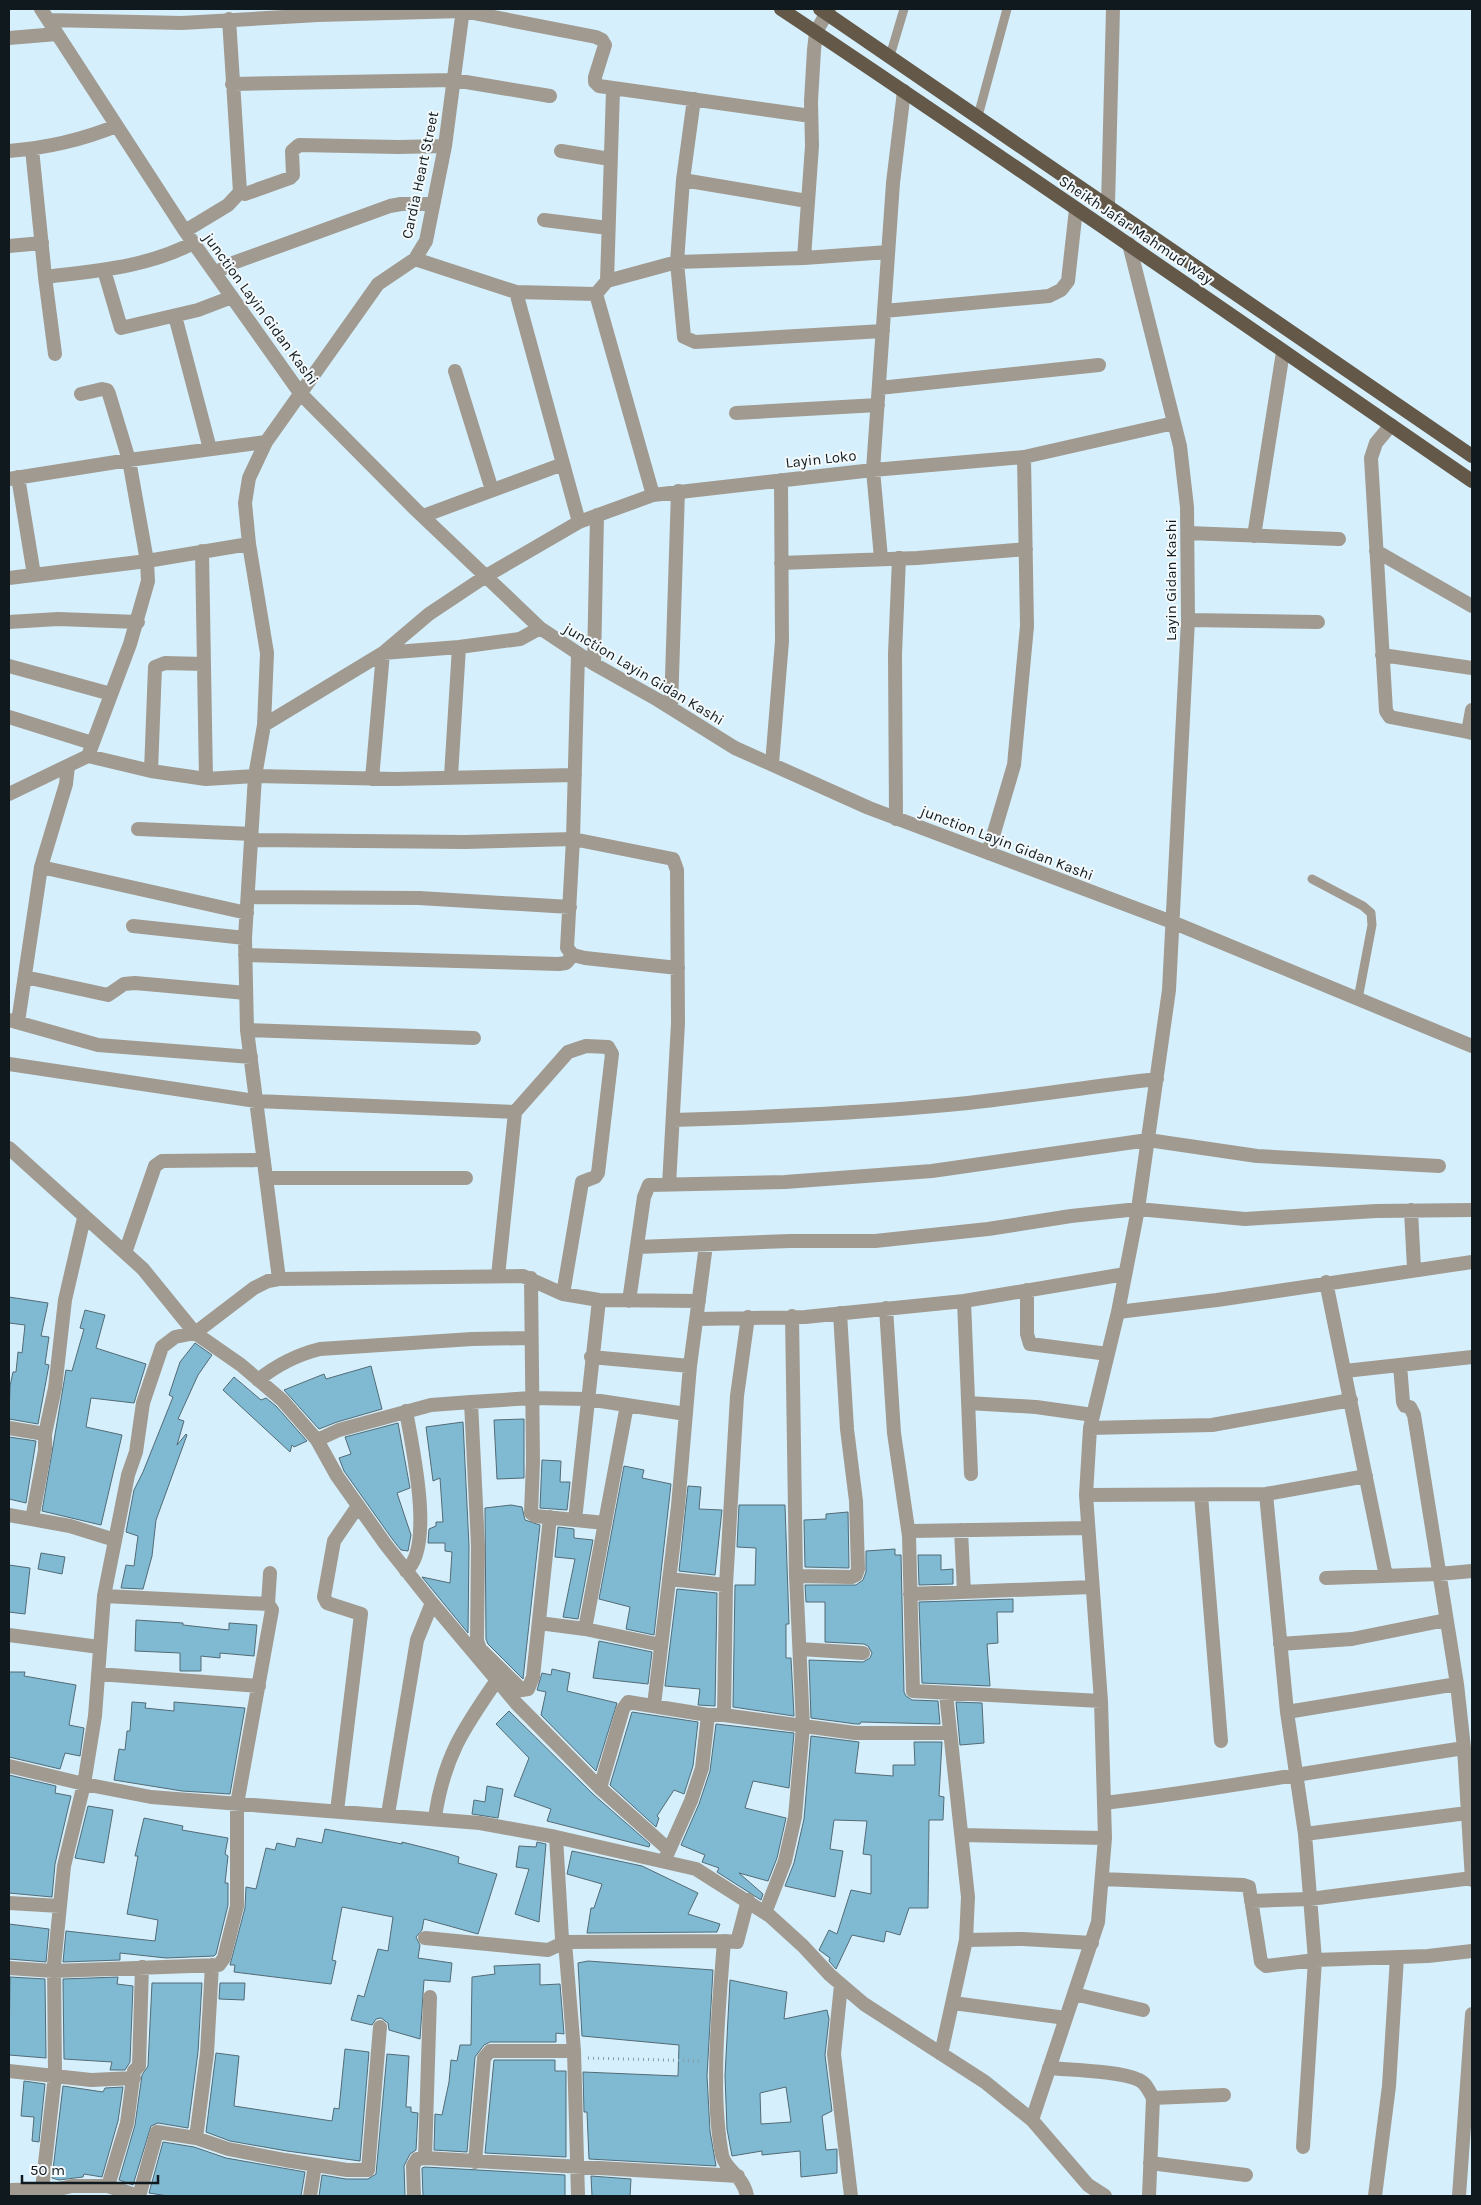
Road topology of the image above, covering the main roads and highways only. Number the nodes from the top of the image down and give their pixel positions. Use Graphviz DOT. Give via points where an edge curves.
graph roads {
  1 [pos="780,9"];
  2 [pos="825,10"];
  3 [pos="1472,456"];
  4 [pos="1472,481"];
  1 -- 4 [label="main road, Sheikh Jafar Mahmud Way" via="1129,244"];
  2 -- 3 [label="main road, Sheikh Jafar Mahmud Way"];
}
